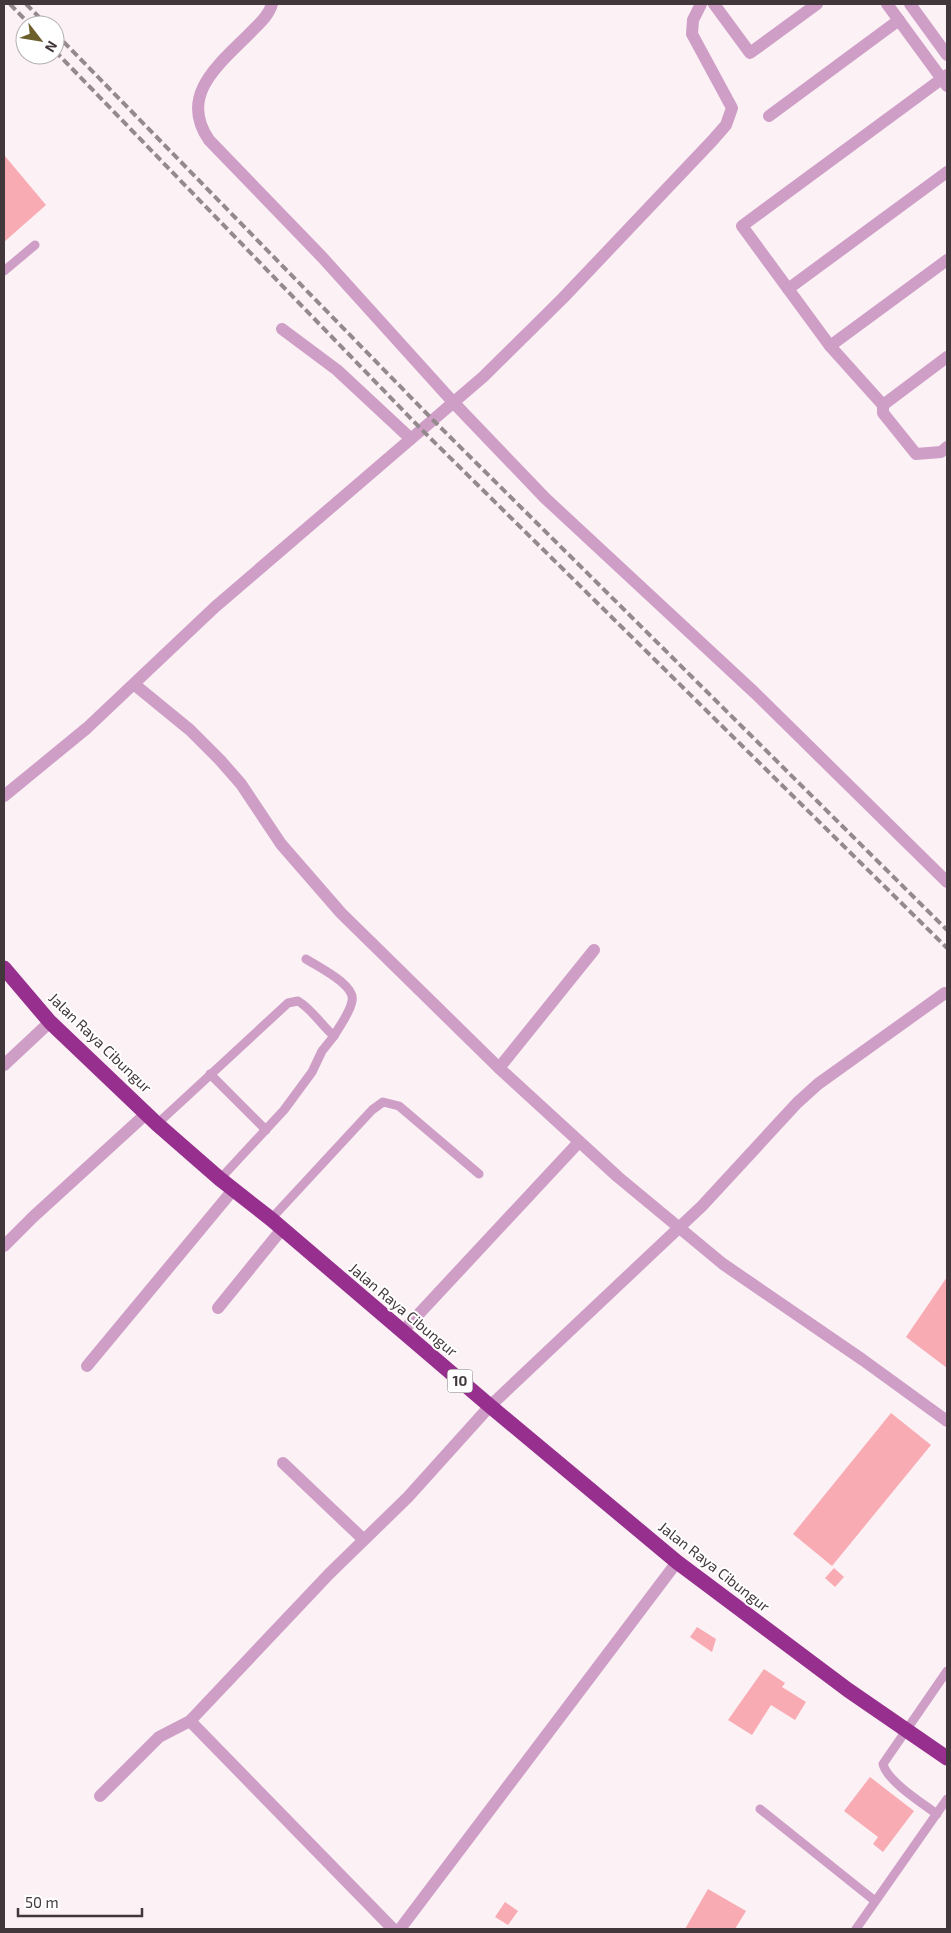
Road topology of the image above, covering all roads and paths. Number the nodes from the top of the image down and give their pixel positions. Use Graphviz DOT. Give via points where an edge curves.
graph roads {
  1 [pos="272,4"];
  2 [pos="701,4"];
  3 [pos="714,4"];
  4 [pos="817,4"];
  5 [pos="887,4"];
  6 [pos="910,4"];
  7 [pos="899,20"];
  8 [pos="947,55"];
  9 [pos="945,80"];
  10 [pos="769,116"];
  11 [pos="947,172"];
  12 [pos="35,245"];
  13 [pos="947,260"];
  14 [pos="4,271"];
  15 [pos="788,289"];
  16 [pos="282,329"];
  17 [pos="830,346"];
  18 [pos="947,357"];
  19 [pos="454,402"];
  20 [pos="883,405"];
  21 [pos="410,438"];
  22 [pos="947,447"];
  23 [pos="135,685"];
  24 [pos="4,796"];
  25 [pos="947,882"];
  26 [pos="594,950"];
  27 [pos="306,959"];
  28 [pos="4,968"];
  29 [pos="944,993"];
  30 [pos="50,1022"];
  31 [pos="334,1036"];
  32 [pos="4,1065"];
  33 [pos="499,1068"];
  34 [pos="210,1074"];
  35 [pos="146,1113"];
  36 [pos="157,1124"];
  37 [pos="266,1130"];
  38 [pos="579,1142"];
  39 [pos="479,1174"];
  40 [pos="220,1180"];
  41 [pos="233,1190"];
  42 [pos="277,1224"];
  43 [pos="680,1228"];
  44 [pos="4,1246"];
  45 [pos="218,1308"];
  46 [pos="402,1332"];
  47 [pos="87,1366"];
  48 [pos="490,1406"];
  49 [pos="947,1421"];
  50 [pos="283,1463"];
  51 [pos="363,1539"];
  52 [pos="677,1562"];
  53 [pos="947,1671"];
  54 [pos="190,1721"];
  55 [pos="906,1731"];
  56 [pos="947,1758"];
  57 [pos="100,1796"];
  58 [pos="947,1799"];
  59 [pos="760,1809"];
  60 [pos="937,1814"];
  61 [pos="875,1901"];
  62 [pos="393,1929"];
  63 [pos="400,1929"];
  64 [pos="856,1929"];
  1 -- 19 [label="street" via="266,16 213,71 199,96 197,106 201,129"];
  2 -- 19 [label="street" via="693,20 692,34 732,108 726,125 563,298"];
  3 -- 4 [label="street" via="750,53"];
  5 -- 7 [label="street"];
  6 -- 8 [label="street"];
  7 -- 9 [label="street"];
  7 -- 10 [label="street"];
  9 -- 15 [label="street" via="742,226"];
  11 -- 15 [label="street"];
  12 -- 14 [label="lane"];
  13 -- 17 [label="street"];
  15 -- 17 [label="street"];
  16 -- 21 [label="street" via="337,370"];
  17 -- 20 [label="street"];
  18 -- 20 [label="street"];
  19 -- 21 [label="street"];
  19 -- 25 [label="street" via="566,519 755,693"];
  20 -- 22 [label="street" via="883,413 916,454 941,452"];
  21 -- 23 [label="street" via="214,607"];
  23 -- 24 [label="street"];
  23 -- 33 [label="street" via="190,730 220,760 241,784 281,844 341,913"];
  26 -- 33 [label="street"];
  27 -- 31 [label="lane" via="346,985 352,994 351,1005"];
  28 -- 30 [label="highway, Jalan Raya Cibungur / 10"];
  29 -- 43 [label="street" via="818,1084"];
  30 -- 32 [label="street"];
  30 -- 35 [label="highway, Jalan Raya Cibungur / 10"];
  31 -- 34 [label="lane" via="307,1006 298,1001 288,1004"];
  31 -- 37 [label="lane" via="312,1072"];
  33 -- 38 [label="street"];
  34 -- 36 [label="lane"];
  34 -- 37 [label="lane"];
  35 -- 36 [label="highway, Jalan Raya Cibungur / 10"];
  35 -- 44 [label="street"];
  36 -- 40 [label="highway, Jalan Raya Cibungur / 10"];
  37 -- 40 [label="lane"];
  38 -- 43 [label="street"];
  38 -- 46 [label="street"];
  39 -- 42 [label="lane" via="399,1106 383,1102 372,1110"];
  40 -- 41 [label="highway, Jalan Raya Cibungur / 10"];
  41 -- 42 [label="highway, Jalan Raya Cibungur / 10"];
  41 -- 47 [label="street"];
  42 -- 45 [label="street"];
  42 -- 46 [label="highway, Jalan Raya Cibungur / 10"];
  43 -- 48 [label="street"];
  43 -- 49 [label="street" via="723,1264"];
  46 -- 48 [label="highway, Jalan Raya Cibungur / 10"];
  48 -- 51 [label="street" via="408,1497"];
  48 -- 52 [label="highway, Jalan Raya Cibungur / 10"];
  50 -- 51 [label="street"];
  51 -- 54 [label="street"];
  52 -- 55 [label="highway, Jalan Raya Cibungur / 10"];
  52 -- 63 [label="street"];
  53 -- 55 [label="lane"];
  54 -- 57 [label="street" via="159,1737"];
  54 -- 62 [label="street"];
  55 -- 56 [label="highway, Jalan Raya Cibungur / 10"];
  55 -- 60 [label="lane" via="886,1757 884,1770"];
  58 -- 60 [label="lane"];
  59 -- 61 [label="lane"];
  60 -- 61 [label="lane"];
  61 -- 64 [label="lane"];
}
